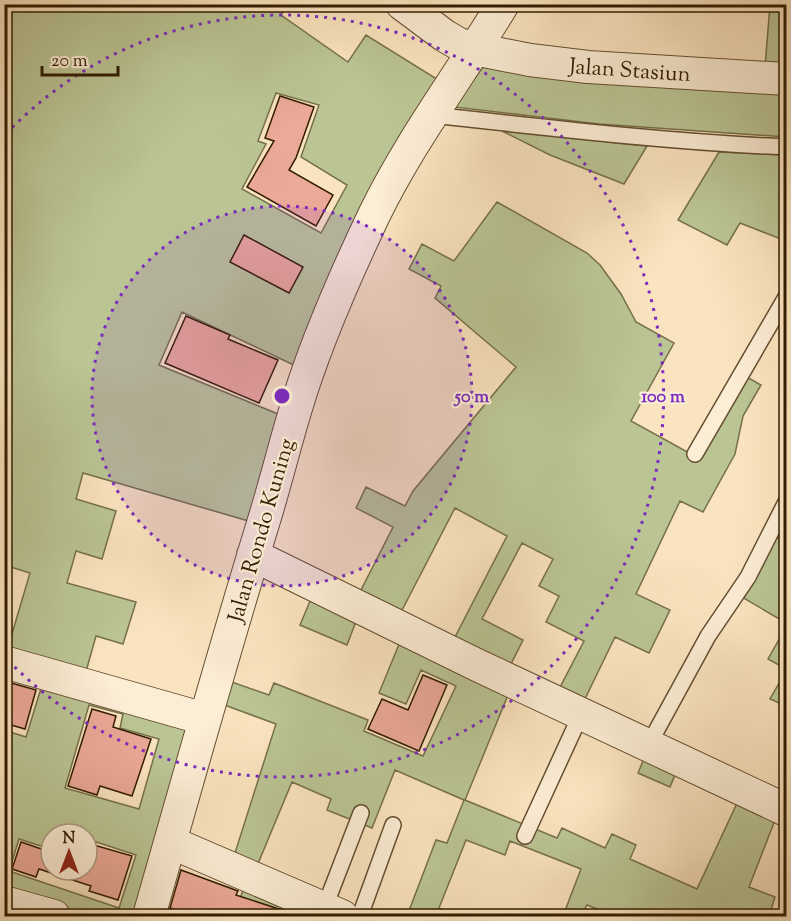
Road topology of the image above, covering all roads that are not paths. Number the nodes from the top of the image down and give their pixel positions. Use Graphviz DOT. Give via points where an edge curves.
graph roads {
  1 [pos="402,4"];
  2 [pos="503,4"];
  3 [pos="474,49"];
  4 [pos="786,79"];
  5 [pos="433,115"];
  6 [pos="786,147"];
  7 [pos="786,297"];
  8 [pos="695,454"];
  9 [pos="786,502"];
  10 [pos="253,555"];
  11 [pos="4,662"];
  12 [pos="581,714"];
  13 [pos="205,719"];
  14 [pos="648,747"];
  15 [pos="786,810"];
  16 [pos="361,813"];
  17 [pos="393,825"];
  18 [pos="525,836"];
  19 [pos="170,842"];
  20 [pos="4,902"];
  21 [pos="333,913"];
  22 [pos="54,916"];
  23 [pos="149,916"];
  24 [pos="360,916"];
  1 -- 3 [label="street, Jalan Stasiun" via="445,36"];
  2 -- 3 [label="street, Jalan Rondo Kuning"];
  3 -- 4 [label="street, Jalan Stasiun" via="588,67"];
  3 -- 5 [label="street, Jalan Rondo Kuning"];
  5 -- 6 [label="lane" via="600,134"];
  5 -- 10 [label="street, Jalan Rondo Kuning" via="384,194 310,364"];
  7 -- 8 [label="lane"];
  9 -- 14 [label="lane" via="748,577 708,636"];
  10 -- 12 [label="street"];
  10 -- 13 [label="street, Jalan Rondo Kuning"];
  11 -- 13 [label="street"];
  12 -- 14 [label="street"];
  12 -- 18 [label="lane"];
  13 -- 19 [label="street, Jalan Rondo Kuning"];
  14 -- 15 [label="street"];
  16 -- 21 [label="lane"];
  17 -- 24 [label="lane"];
  19 -- 21 [label="street"];
  19 -- 23 [label="street, Jalan Rondo Kuning"];
  20 -- 22 [label="street"];
}
